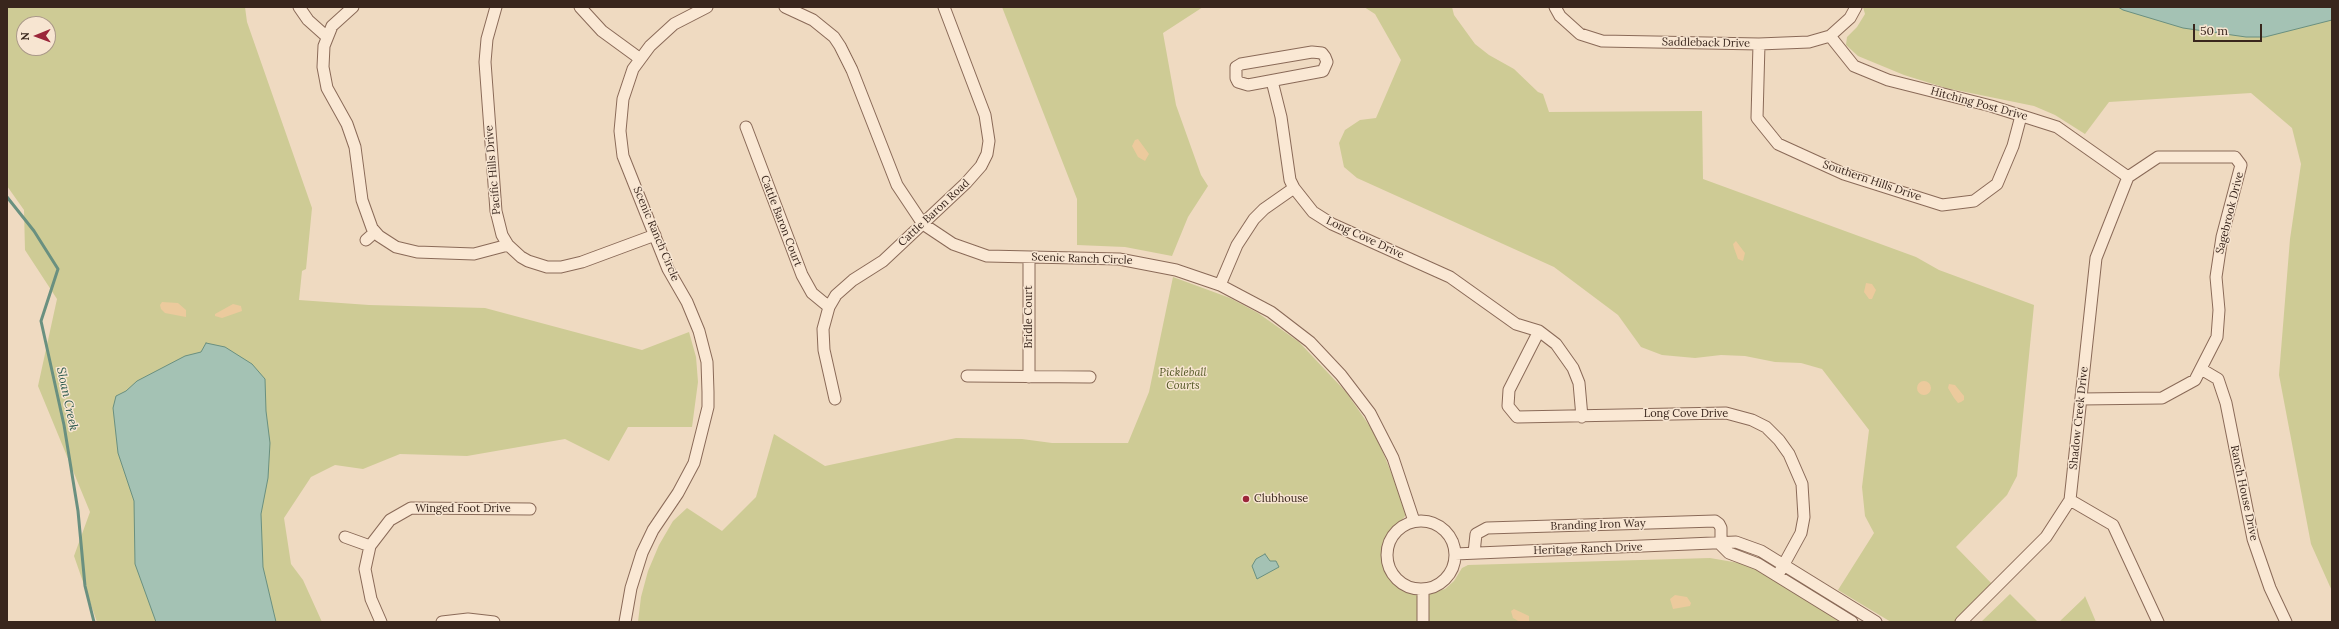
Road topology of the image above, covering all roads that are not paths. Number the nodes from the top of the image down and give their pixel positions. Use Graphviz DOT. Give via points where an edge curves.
graph roads {
  1 [pos="299,7"];
  2 [pos="353,7"];
  3 [pos="496,7"];
  4 [pos="580,7"];
  5 [pos="707,7"];
  6 [pos="785,7"];
  7 [pos="944,7"];
  8 [pos="1555,7"];
  9 [pos="1856,7"];
  10 [pos="1830,36"];
  11 [pos="327,37"];
  12 [pos="1759,44"];
  13 [pos="639,58"];
  14 [pos="1272,81"];
  15 [pos="2021,116"];
  16 [pos="746,126"];
  17 [pos="2128,177"];
  18 [pos="1294,188"];
  19 [pos="923,224"];
  20 [pos="375,232"];
  21 [pos="655,235"];
  22 [pos="366,240"];
  23 [pos="508,244"];
  24 [pos="1029,257"];
  25 [pos="1220,285"];
  26 [pos="829,307"];
  27 [pos="1539,331"];
  28 [pos="2201,369"];
  29 [pos="967,376"];
  30 [pos="1029,377"];
  31 [pos="1090,377"];
  32 [pos="835,399"];
  33 [pos="2081,399"];
  34 [pos="1582,417"];
  35 [pos="2070,500"];
  36 [pos="530,509"];
  37 [pos="1414,521"];
  38 [pos="345,537"];
  39 [pos="1721,545"];
  40 [pos="370,546"];
  41 [pos="1474,553"];
  42 [pos="1455,554"];
  43 [pos="1785,565"];
  44 [pos="1778,575"];
  45 [pos="1423,589"];
  46 [pos="381,622"];
  47 [pos="442,622"];
  48 [pos="494,622"];
  49 [pos="625,622"];
  50 [pos="1423,622"];
  51 [pos="1852,622"];
  52 [pos="1876,622"];
  53 [pos="1961,622"];
  54 [pos="2158,622"];
  55 [pos="2286,622"];
  1 -- 11 [label="street" via="308,20"];
  2 -- 11 [label="street" via="340,17"];
  3 -- 23 [label="street, Pacific Hills Drive" via="487,39 485,62 496,211 502,235"];
  4 -- 13 [label="street" via="602,31"];
  5 -- 13 [label="street, Scenic Ranch Circle" via="674,24"];
  6 -- 19 [label="street, Scenic Ranch Circle" via="813,20 834,37 840,46 852,70 896,185"];
  7 -- 19 [label="street, Cattle Baron Road" via="985,115 989,141 987,154 974,175"];
  8 -- 12 [label="street, Saddleback Drive" via="1560,16 1580,34 1602,41"];
  9 -- 10 [label="street, Saddleback Drive" via="1850,18"];
  10 -- 12 [label="street, Saddleback Drive" via="1809,42"];
  10 -- 15 [label="street, Hitching Post Drive" via="1854,66 1888,80"];
  11 -- 20 [label="street" via="322,55 324,77 327,88 352,136 365,214"];
  12 -- 15 [label="street, Southern Hills Drive" via="1756,118 1778,144 1844,174 1942,205 1974,202 1997,184 2013,146"];
  13 -- 21 [label="street, Scenic Ranch Circle" via="623,99 620,144"];
  14 -- 14 [label="street" via="1323,71 1327,62 1318,52 1241,64 1236,67 1236,78 1243,85"];
  14 -- 18 [label="street, Long Cove Drive" via="1281,117 1285,157"];
  15 -- 17 [label="street, Hitching Post Drive" via="2057,127"];
  16 -- 26 [label="street, Cattle Baron Court" via="802,275 812,293"];
  17 -- 28 [label="street, Sagebrook Drive" via="2158,157 2235,157 2242,165 2221,245 2216,276 2219,310 2217,337"];
  17 -- 33 [label="street, Shadow Creek Drive" via="2096,258"];
  18 -- 25 [label="street" via="1264,208 1254,220 1237,245"];
  18 -- 27 [label="street, Long Cove Drive" via="1312,212 1320,218 1450,278 1516,324"];
  19 -- 24 [label="street, Scenic Ranch Circle" via="953,244 976,253 987,256"];
  19 -- 26 [label="street, Cattle Baron Road" via="883,261 844,287"];
  20 -- 22 [label="street"];
  20 -- 23 [label="street" via="396,247 417,252 474,254"];
  21 -- 23 [label="street, Pacific Hills Drive" via="582,262 561,267 547,267 528,262"];
  21 -- 49 [label="street, Scenic Ranch Circle" via="668,269 700,331 707,362 708,407 694,463 678,493 653,530 640,558"];
  24 -- 25 [label="street, Scenic Ranch Circle" via="1134,261 1176,270"];
  24 -- 30 [label="street, Bridle Court"];
  25 -- 37 [label="street, Scenic Ranch Circle" via="1271,312 1310,342 1341,375 1370,413 1379,430 1401,480"];
  26 -- 32 [label="street, Cattle Baron Road" via="823,340"];
  27 -- 34 [label="street, Long Cove Drive" via="1556,344 1573,368 1579,383"];
  27 -- 34 [label="street, Long Cove Drive" via="1509,390 1508,406 1517,417"];
  28 -- 33 [label="street, Sagebrook Drive" via="2195,380 2162,398"];
  28 -- 55 [label="street, Ranch House Drive" via="2218,379 2226,402 2253,539 2270,588"];
  29 -- 30 [label="street"];
  30 -- 31 [label="street"];
  33 -- 35 [label="street, Shadow Creek Drive"];
  34 -- 43 [label="street, Long Cove Drive" via="1726,413 1739,415 1766,428 1790,454 1802,484 1804,517 1801,533"];
  35 -- 53 [label="street, Shadow Creek Drive" via="2046,537"];
  35 -- 54 [label="street" via="2113,525"];
  36 -- 40 [label="street, Winged Foot Drive" via="411,508 390,520"];
  37 -- 42 [label="street" via="1433,523 1442,528 1453,544"];
  37 -- 45 [label="street" via="1403,525 1394,533 1389,542 1387,559 1393,575 1401,583"];
  38 -- 40 [label="street"];
  39 -- 41 [label="street, Heritage Ranch Drive"];
  39 -- 41 [label="street, Branding Iron Way" via="1721,528 1714,521 1598,524 1487,528 1476,534"];
  39 -- 43 [label="street, Heritage Ranch Drive" via="1730,542 1745,544"];
  39 -- 44 [label="street" via="1729,553 1749,559"];
  40 -- 46 [label="street, Winged Foot Drive" via="365,569 371,599"];
  41 -- 42 [label="street, Heritage Ranch Drive"];
  42 -- 45 [label="street" via="1453,564 1442,582"];
  43 -- 44 [label="street, Long Cove Drive"];
  43 -- 52 [label="street, Heritage Ranch Drive"];
  44 -- 51 [label="street"];
  45 -- 50 [label="street"];
  47 -- 48 [label="street" via="468,619"];
}
